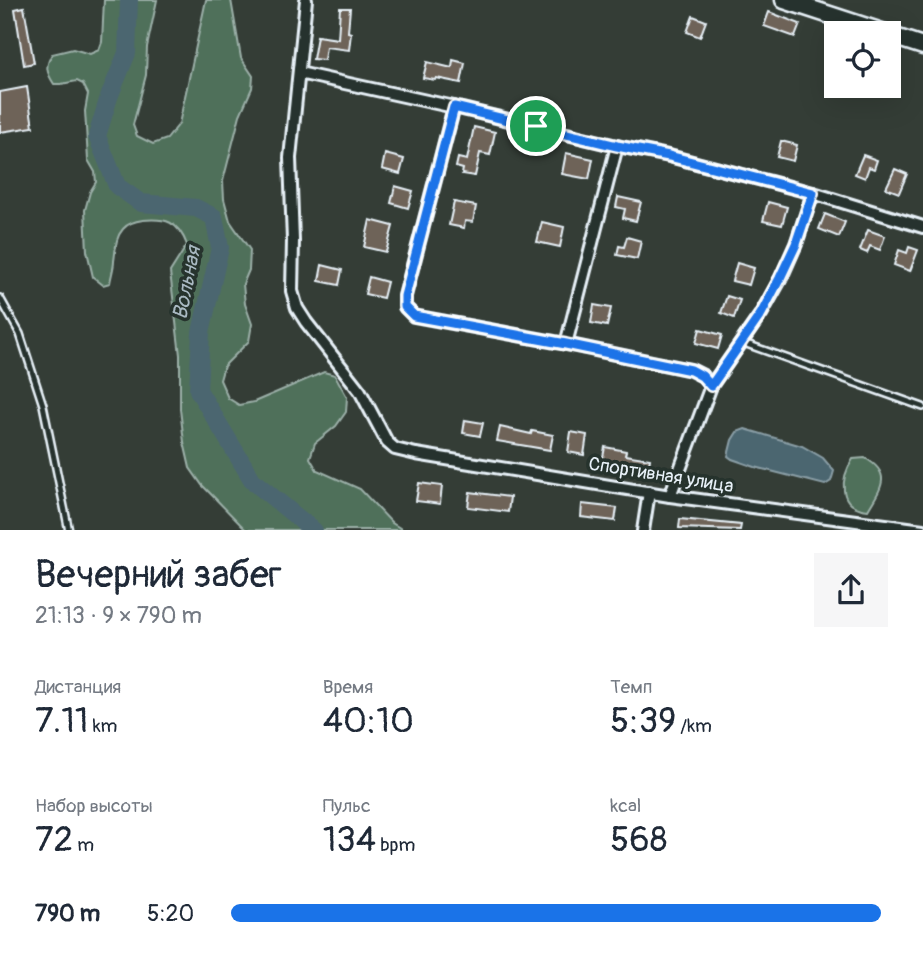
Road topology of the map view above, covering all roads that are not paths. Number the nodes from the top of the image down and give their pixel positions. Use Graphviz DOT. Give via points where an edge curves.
graph roads {
  1 [pos="306,0"];
  2 [pos="784,0"];
  3 [pos="848,21"];
  4 [pos="901,39"];
  5 [pos="923,46"];
  6 [pos="299,73"];
  7 [pos="454,107"];
  8 [pos="617,146"];
  9 [pos="813,193"];
  10 [pos="923,227"];
  11 [pos="0,298"];
  12 [pos="741,342"];
  13 [pos="566,344"];
  14 [pos="711,386"];
  15 [pos="923,407"];
  16 [pos="649,492"];
  17 [pos="670,496"];
  18 [pos="922,529"];
  19 [pos="69,530"];
  20 [pos="643,530"];
  1 -- 6 [label="street"];
  2 -- 3 [label="street"];
  4 -- 5 [label="street"];
  6 -- 7 [label="street"];
  6 -- 16 [label="street, Спортивная улица" via="290,158 292,291 297,308 360,391 387,442 416,454"];
  7 -- 8 [label="street"];
  7 -- 13 [label="street" via="405,307 414,316"];
  8 -- 9 [label="street"];
  8 -- 13 [label="street"];
  9 -- 10 [label="street"];
  9 -- 12 [label="street" via="780,278"];
  11 -- 19 [label="lane" via="20,334 43,405"];
  12 -- 14 [label="street"];
  12 -- 15 [label="lane"];
  13 -- 14 [label="street" via="691,370"];
  14 -- 17 [label="street"];
  16 -- 17 [label="street, Спортивная улица"];
  16 -- 20 [label="street"];
  17 -- 18 [label="street, Спортивная улица"];
}
